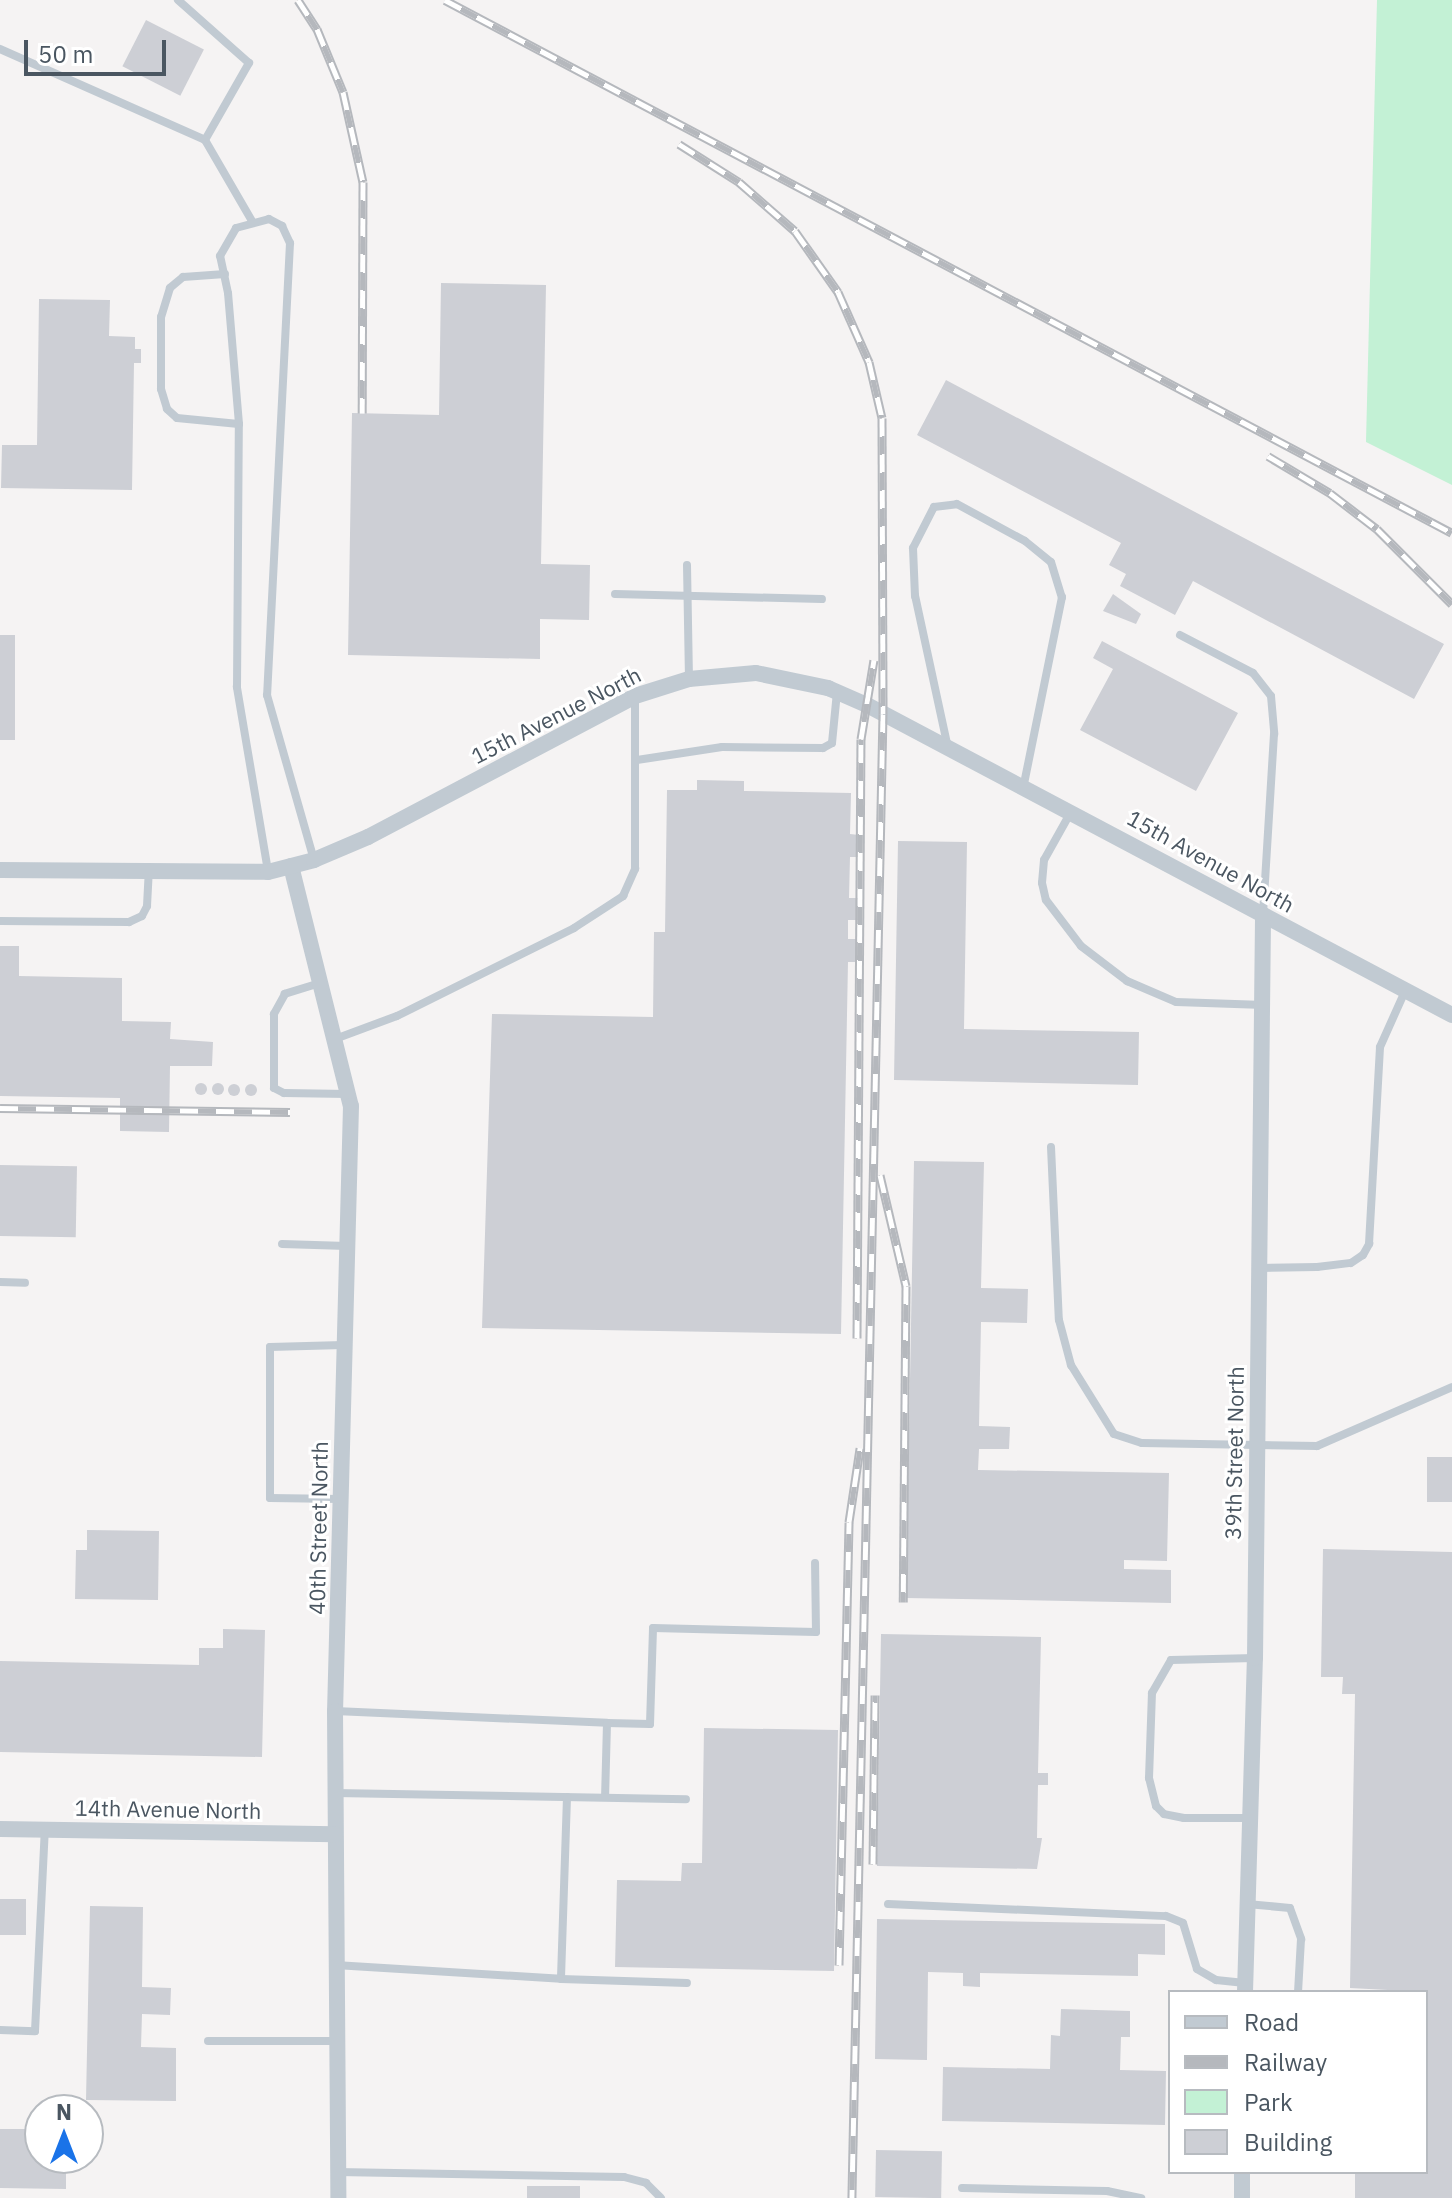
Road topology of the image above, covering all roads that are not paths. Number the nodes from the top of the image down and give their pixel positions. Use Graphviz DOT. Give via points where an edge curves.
graph roads {
  1 [pos="178,0"];
  2 [pos="0,49"];
  3 [pos="205,140"];
  4 [pos="252,221"];
  5 [pos="225,274"];
  6 [pos="239,424"];
  7 [pos="687,565"];
  8 [pos="615,594"];
  9 [pos="687,596"];
  10 [pos="822,599"];
  11 [pos="1180,635"];
  12 [pos="689,679"];
  13 [pos="837,692"];
  14 [pos="635,696"];
  15 [pos="948,749"];
  16 [pos="637,760"];
  17 [pos="1023,788"];
  18 [pos="1072,810"];
  19 [pos="314,860"];
  20 [pos="291,866"];
  21 [pos="149,869"];
  22 [pos="0,870"];
  23 [pos="268,872"];
  24 [pos="1263,915"];
  25 [pos="0,921"];
  26 [pos="320,983"];
  27 [pos="1405,991"];
  28 [pos="1265,1005"];
  29 [pos="1452,1015"];
  30 [pos="334,1039"];
  31 [pos="348,1094"];
  32 [pos="1051,1147"];
  33 [pos="282,1244"];
  34 [pos="347,1246"];
  35 [pos="1259,1268"];
  36 [pos="0,1282"];
  37 [pos="25,1283"];
  38 [pos="343,1345"];
  39 [pos="1452,1387"];
  40 [pos="1255,1446"];
  41 [pos="341,1499"];
  42 [pos="815,1563"];
  43 [pos="1255,1658"];
  44 [pos="335,1711"];
  45 [pos="607,1723"];
  46 [pos="335,1793"];
  47 [pos="567,1797"];
  48 [pos="605,1797"];
  49 [pos="686,1799"];
  50 [pos="1250,1818"];
  51 [pos="0,1829"];
  52 [pos="45,1829"];
  53 [pos="335,1834"];
  54 [pos="888,1904"];
  55 [pos="1247,1904"];
  56 [pos="335,1965"];
  57 [pos="561,1979"];
  58 [pos="687,1983"];
  59 [pos="1245,1987"];
  60 [pos="1298,1990"];
  61 [pos="0,2030"];
  62 [pos="208,2041"];
  63 [pos="336,2041"];
  64 [pos="336,2172"];
  65 [pos="1242,2174"];
  66 [pos="962,2188"];
  67 [pos="338,2198"];
  68 [pos="661,2198"];
  69 [pos="1141,2198"];
  70 [pos="1242,2198"];
  1 -- 3 [label="lane" via="249,63"];
  2 -- 3 [label="lane"];
  3 -- 4 [label="lane"];
  4 -- 5 [label="lane" via="225,241 220,256"];
  4 -- 19 [label="lane" via="269,219 282,226 290,243 267,695"];
  5 -- 6 [label="lane"];
  5 -- 6 [label="lane" via="183,277 170,288 161,317 161,389 167,409 177,418"];
  6 -- 23 [label="lane" via="237,687"];
  7 -- 9 [label="lane"];
  8 -- 9 [label="lane"];
  9 -- 10 [label="lane"];
  9 -- 12 [label="lane"];
  11 -- 24 [label="lane" via="1253,673 1271,696 1274,734"];
  12 -- 13 [label="street, 15th Avenue North" via="756,673"];
  12 -- 14 [label="street, 15th Avenue North"];
  13 -- 15 [label="street, 15th Avenue North"];
  13 -- 16 [label="lane" via="832,743 823,748 722,747"];
  14 -- 16 [label="lane"];
  14 -- 19 [label="street, 15th Avenue North"];
  15 -- 17 [label="street, 15th Avenue North"];
  15 -- 17 [label="lane" via="915,596 913,548 934,507 957,504 1025,541 1051,562 1062,597"];
  16 -- 30 [label="lane" via="635,869 623,896 574,928 397,1016"];
  17 -- 18 [label="street, 15th Avenue North"];
  18 -- 24 [label="street, 15th Avenue North"];
  18 -- 28 [label="lane" via="1044,860 1042,883 1046,900 1081,946 1127,981 1176,1002"];
  19 -- 20 [label="street, 15th Avenue North"];
  20 -- 23 [label="street, 15th Avenue North"];
  20 -- 26 [label="street, 40th Street North"];
  21 -- 22 [label="street, 15th Avenue North"];
  21 -- 23 [label="street, 15th Avenue North"];
  21 -- 25 [label="lane" via="147,906 142,916 129,922"];
  24 -- 27 [label="street, 15th Avenue North"];
  24 -- 28 [label="street, 39th Street North"];
  26 -- 30 [label="street, 40th Street North"];
  26 -- 31 [label="lane" via="285,994 274,1014 274,1088"];
  27 -- 29 [label="street, 15th Avenue North"];
  27 -- 35 [label="lane" via="1380,1047 1369,1244 1363,1255 1340,1264"];
  28 -- 35 [label="street, 39th Street North"];
  30 -- 31 [label="street, 40th Street North"];
  31 -- 34 [label="street, 40th Street North"];
  32 -- 40 [label="lane" via="1059,1320 1071,1365 1096,1409 1114,1434 1142,1443"];
  33 -- 34 [label="lane"];
  34 -- 38 [label="street, 40th Street North"];
  35 -- 40 [label="street, 39th Street North"];
  36 -- 37 [label="lane"];
  38 -- 41 [label="street, 40th Street North"];
  38 -- 41 [label="lane" via="270,1347 270,1498"];
  39 -- 40 [label="lane" via="1317,1446"];
  40 -- 43 [label="street, 39th Street North"];
  41 -- 44 [label="street, 40th Street North"];
  42 -- 45 [label="lane" via="816,1632 653,1628 650,1724"];
  43 -- 50 [label="street, 39th Street North"];
  43 -- 50 [label="lane" via="1171,1660 1152,1693 1149,1778 1156,1806 1164,1814"];
  44 -- 45 [label="lane"];
  44 -- 46 [label="street, 40th Street North"];
  45 -- 48 [label="lane"];
  46 -- 47 [label="lane"];
  46 -- 53 [label="street, 40th Street North"];
  47 -- 48 [label="lane"];
  47 -- 57 [label="lane"];
  48 -- 49 [label="lane"];
  50 -- 55 [label="street, 39th Street North"];
  51 -- 52 [label="street, 14th Avenue North"];
  52 -- 53 [label="street, 14th Avenue North"];
  52 -- 61 [label="lane" via="35,2031"];
  53 -- 56 [label="street, 40th Street North"];
  54 -- 59 [label="lane" via="1166,1916 1183,1923 1197,1969"];
  55 -- 59 [label="street, 39th Street North"];
  55 -- 60 [label="lane" via="1290,1908 1301,1939"];
  56 -- 57 [label="lane"];
  56 -- 63 [label="street, 40th Street North"];
  57 -- 58 [label="lane"];
  62 -- 63 [label="lane"];
  63 -- 64 [label="street, 40th Street North"];
  64 -- 67 [label="street, 40th Street North"];
  64 -- 68 [label="lane" via="624,2177 646,2183"];
  65 -- 70 [label="street"];
  66 -- 69 [label="lane" via="1107,2191"];
}
